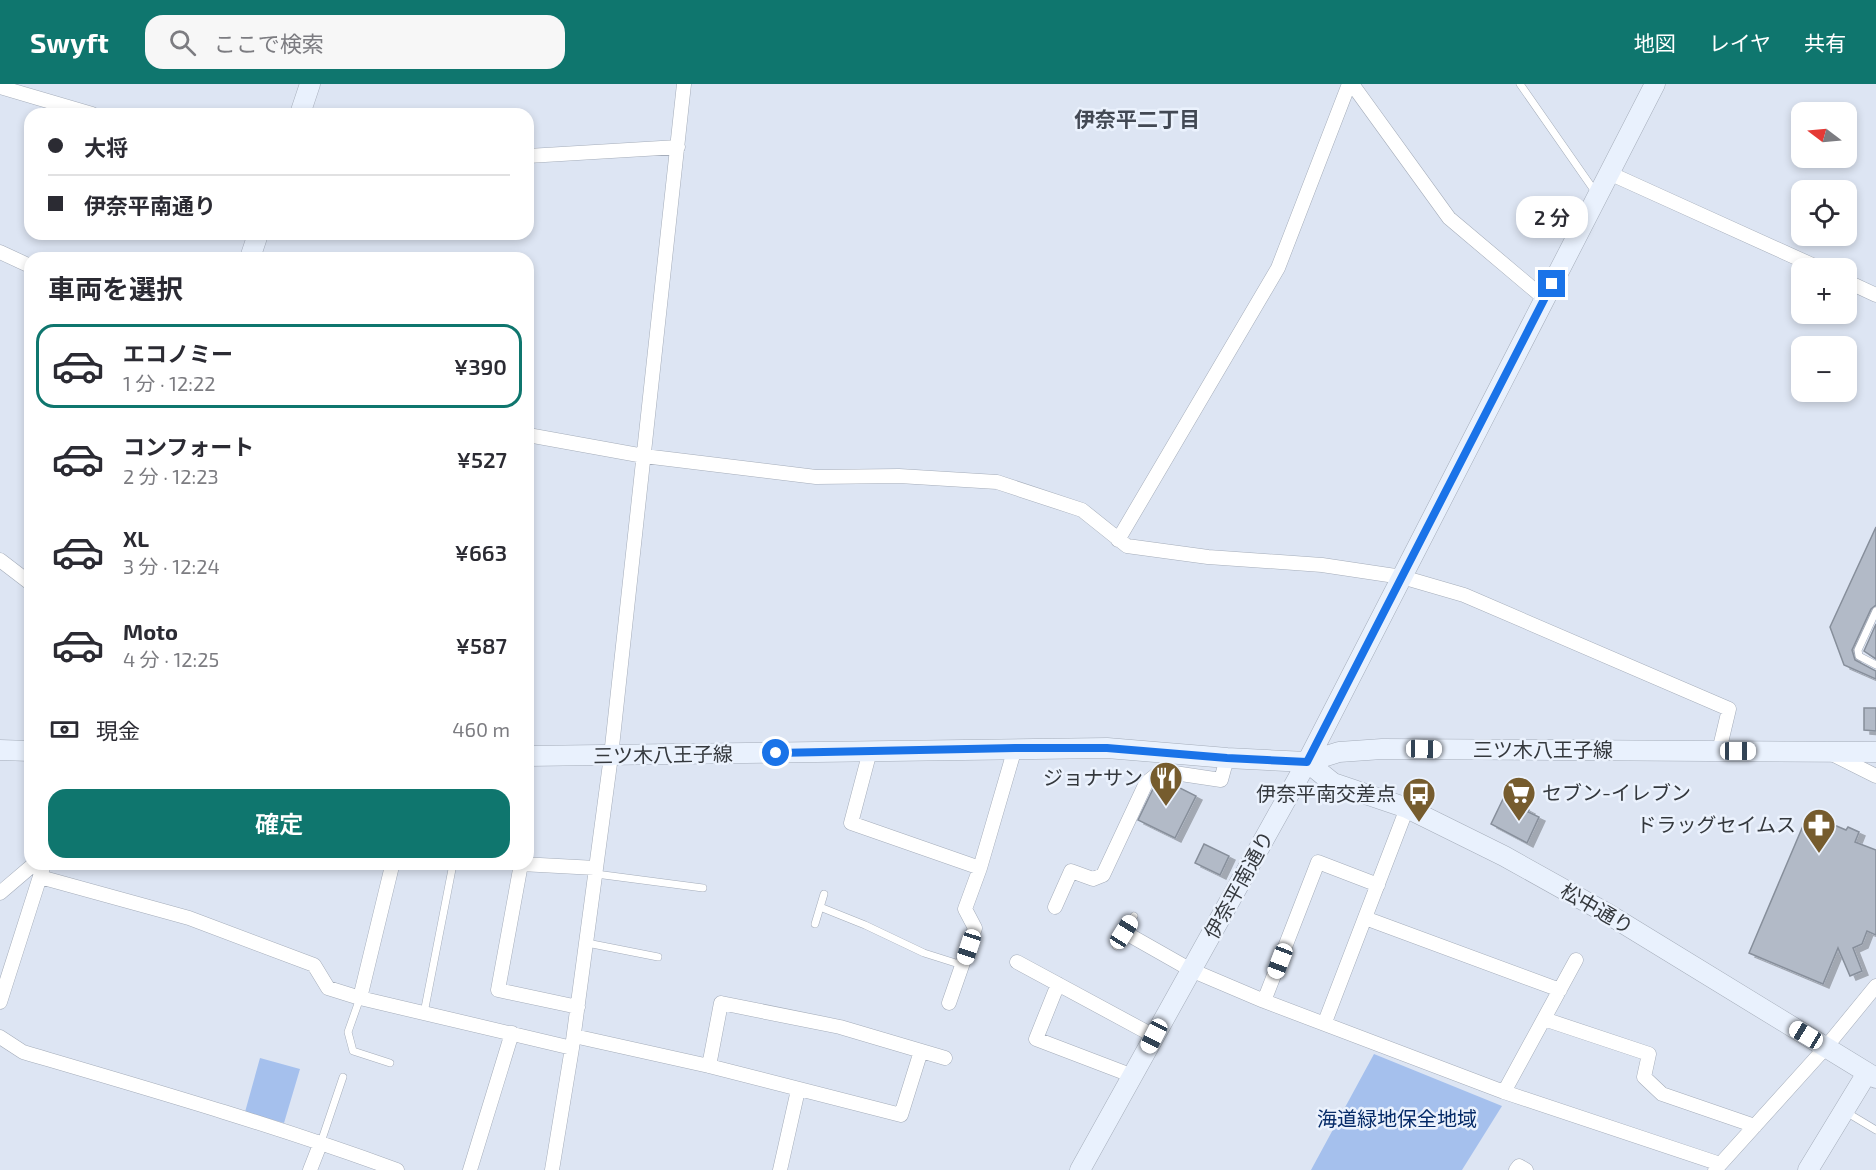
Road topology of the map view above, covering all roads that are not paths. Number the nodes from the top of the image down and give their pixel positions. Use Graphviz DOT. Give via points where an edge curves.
graph roads {
  1 [pos="310,84"];
  2 [pos="684,84"];
  3 [pos="1351,84"];
  4 [pos="1520,84"];
  5 [pos="1655,84"];
  6 [pos="0,87"];
  7 [pos="72,108"];
  8 [pos="302,108"];
  9 [pos="678,147"];
  10 [pos="534,156"];
  11 [pos="1609,173"];
  12 [pos="1598,195"];
  13 [pos="0,252"];
  14 [pos="1797,258"];
  15 [pos="24,263"];
  16 [pos="1857,286"];
  17 [pos="1876,295"];
  18 [pos="1545,299"];
  19 [pos="534,436"];
  20 [pos="644,456"];
  21 [pos="1118,540"];
  22 [pos="0,561"];
  23 [pos="1402,576"];
  24 [pos="24,579"];
  25 [pos="1876,611"];
  26 [pos="1873,625"];
  27 [pos="1876,665"];
  28 [pos="1015,748"];
  29 [pos="0,750"];
  30 [pos="24,751"];
  31 [pos="870,751"];
  32 [pos="1719,751"];
  33 [pos="1827,751"];
  34 [pos="1876,752"];
  35 [pos="534,756"];
  36 [pos="611,756"];
  37 [pos="1227,758"];
  38 [pos="1307,762"];
  39 [pos="1876,776"];
  40 [pos="1407,808"];
  41 [pos="534,865"];
  42 [pos="980,868"];
  43 [pos="27,870"];
  44 [pos="391,870"];
  45 [pos="452,870"];
  46 [pos="520,870"];
  47 [pos="42,871"];
  48 [pos="596,871"];
  49 [pos="1378,885"];
  50 [pos="703,888"];
  51 [pos="0,893"];
  52 [pos="824,894"];
  53 [pos="820,907"];
  54 [pos="1055,907"];
  55 [pos="1134,916"];
  56 [pos="1365,918"];
  57 [pos="815,924"];
  58 [pos="1124,932"];
  59 [pos="587,943"];
  60 [pos="1116,946"];
  61 [pos="658,957"];
  62 [pos="1576,960"];
  63 [pos="1017,962"];
  64 [pos="962,965"];
  65 [pos="1191,970"];
  66 [pos="1058,984"];
  67 [pos="1876,986"];
  68 [pos="1560,990"];
  69 [pos="360,998"];
  70 [pos="1264,1000"];
  71 [pos="0,1002"];
  72 [pos="949,1003"];
  73 [pos="578,1007"];
  74 [pos="424,1013"];
  75 [pos="1544,1019"];
  76 [pos="1325,1022"];
  77 [pos="512,1033"];
  78 [pos="1154,1036"];
  79 [pos="0,1037"];
  80 [pos="573,1042"];
  81 [pos="1826,1047"];
  82 [pos="921,1051"];
  83 [pos="945,1058"];
  84 [pos="390,1063"];
  85 [pos="709,1066"];
  86 [pos="1871,1075"];
  87 [pos="1133,1076"];
  88 [pos="343,1077"];
  89 [pos="798,1090"];
  90 [pos="1504,1092"];
  91 [pos="1844,1111"];
  92 [pos="1755,1126"];
  93 [pos="1876,1130"];
  94 [pos="321,1142"];
  95 [pos="1718,1167"];
  96 [pos="310,1170"];
  97 [pos="397,1170"];
  98 [pos="470,1170"];
  99 [pos="552,1170"];
  100 [pos="780,1170"];
  101 [pos="1080,1170"];
  102 [pos="1516,1170"];
  103 [pos="1526,1170"];
  104 [pos="1808,1170"];
  1 -- 8 [label="street"];
  2 -- 9 [label="street"];
  3 -- 18 [label="street" via="1449,218"];
  3 -- 21 [label="street" via="1278,268"];
  4 -- 12 [label="lane"];
  5 -- 11 [label="street, 伊奈平南通り"];
  6 -- 7 [label="street"];
  9 -- 10 [label="street"];
  9 -- 20 [label="street"];
  11 -- 12 [label="street, 伊奈平南通り"];
  11 -- 14 [label="street"];
  12 -- 18 [label="street, 伊奈平南通り"];
  13 -- 15 [label="street"];
  16 -- 17 [label="street"];
  18 -- 23 [label="street, 伊奈平南通り"];
  19 -- 20 [label="street"];
  20 -- 21 [label="street" via="816,477 899,476 997,482 1082,510"];
  20 -- 36 [label="street"];
  21 -- 23 [label="street" via="1127,546 1208,557 1322,564"];
  22 -- 24 [label="street"];
  23 -- 32 [label="street" via="1464,595 1729,709"];
  23 -- 38 [label="street, 伊奈平南通り"];
  25 -- 26 [label="lane"];
  26 -- 27 [label="lane" via="1858,650 1859,656"];
  28 -- 31 [label="street, 三ツ木八王子線"];
  28 -- 37 [label="street, 三ツ木八王子線" via="1107,748"];
  28 -- 42 [label="street"];
  29 -- 30 [label="street"];
  31 -- 36 [label="street, 三ツ木八王子線"];
  31 -- 42 [label="street" via="851,823"];
  32 -- 33 [label="street, 三ツ木八王子線"];
  32 -- 38 [label="street, 三ツ木八王子線" via="1382,749 1339,752"];
  33 -- 34 [label="street, 三ツ木八王子線"];
  33 -- 39 [label="street"];
  35 -- 36 [label="street, 三ツ木八王子線"];
  36 -- 48 [label="street"];
  37 -- 38 [label="street, 三ツ木八王子線"];
  37 -- 54 [label="street" via="1221,780 1161,771 1146,783 1103,875 1093,879 1071,871"];
  38 -- 40 [label="street, 松中通り" via="1333,783"];
  38 -- 65 [label="street, 伊奈平南通り"];
  40 -- 49 [label="street"];
  40 -- 81 [label="street, 松中通り" via="1608,914"];
  41 -- 48 [label="street"];
  42 -- 64 [label="street" via="965,909 975,928"];
  43 -- 51 [label="street"];
  44 -- 69 [label="street"];
  45 -- 74 [label="lane"];
  46 -- 73 [label="street" via="498,990"];
  47 -- 69 [label="street" via="294,957 314,965 328,988"];
  47 -- 71 [label="street"];
  48 -- 50 [label="lane"];
  48 -- 59 [label="street"];
  49 -- 56 [label="street"];
  49 -- 70 [label="street" via="1318,862"];
  52 -- 53 [label="lane"];
  53 -- 57 [label="lane"];
  53 -- 64 [label="lane" via="924,953"];
  55 -- 58 [label="lane"];
  56 -- 68 [label="street"];
  56 -- 76 [label="street"];
  58 -- 60 [label="lane"];
  58 -- 65 [label="street"];
  59 -- 61 [label="lane"];
  59 -- 73 [label="street"];
  62 -- 68 [label="street"];
  63 -- 66 [label="street"];
  64 -- 72 [label="street"];
  65 -- 70 [label="street"];
  65 -- 78 [label="street, 伊奈平南通り"];
  66 -- 78 [label="street"];
  66 -- 87 [label="street" via="1036,1039"];
  67 -- 81 [label="street"];
  68 -- 75 [label="street"];
  69 -- 74 [label="street"];
  69 -- 84 [label="lane" via="348,1032 352,1051"];
  70 -- 76 [label="street"];
  73 -- 80 [label="street"];
  74 -- 77 [label="street"];
  75 -- 90 [label="street"];
  75 -- 92 [label="street" via="1648,1054 1644,1077 1662,1094"];
  76 -- 90 [label="street"];
  77 -- 80 [label="street"];
  77 -- 98 [label="street"];
  78 -- 87 [label="street, 伊奈平南通り"];
  79 -- 94 [label="street" via="23,1052"];
  80 -- 85 [label="street"];
  80 -- 99 [label="street"];
  81 -- 86 [label="street, 松中通り"];
  81 -- 92 [label="street"];
  82 -- 83 [label="street"];
  82 -- 85 [label="street" via="840,1027 721,1003"];
  82 -- 89 [label="street" via="901,1115"];
  85 -- 89 [label="street"];
  86 -- 91 [label="street"];
  87 -- 101 [label="street, 伊奈平南通り"];
  88 -- 94 [label="lane"];
  89 -- 100 [label="street"];
  90 -- 95 [label="street"];
  91 -- 93 [label="lane"];
  91 -- 104 [label="street"];
  92 -- 95 [label="street"];
  94 -- 96 [label="street"];
  94 -- 97 [label="street"];
  102 -- 103 [label="street" via="1519,1166"];
}
